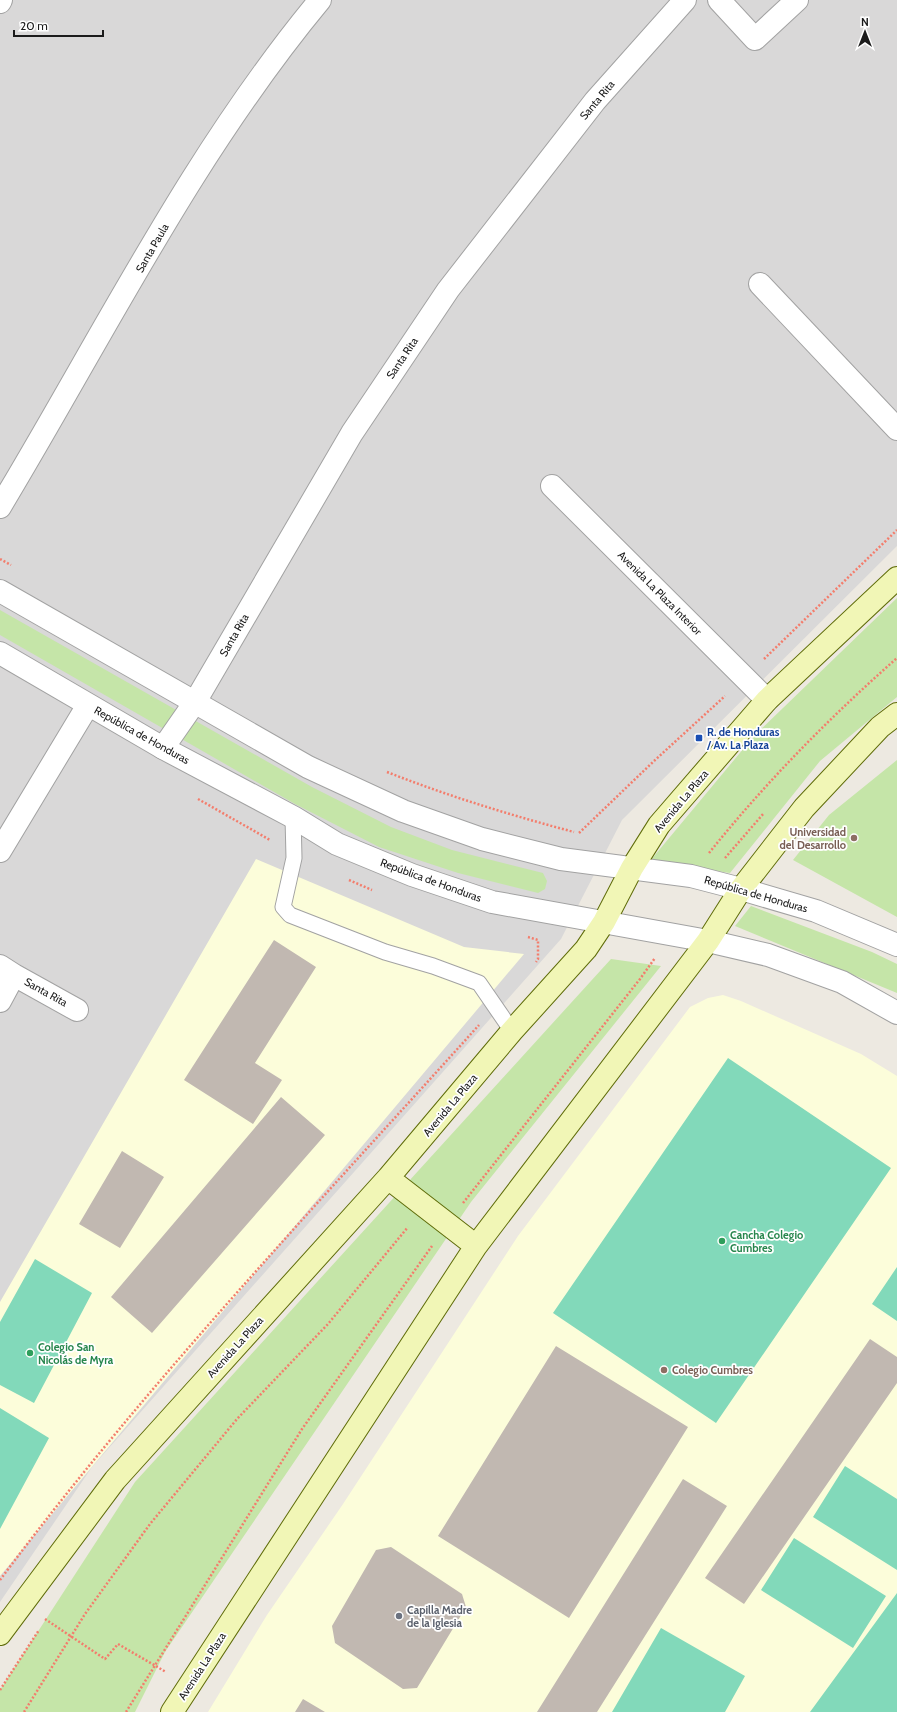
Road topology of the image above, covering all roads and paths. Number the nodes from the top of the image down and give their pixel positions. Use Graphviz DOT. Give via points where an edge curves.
graph roads {
  1 [pos="320,0"];
  2 [pos="686,0"];
  3 [pos="719,0"];
  4 [pos="797,0"];
  5 [pos="760,284"];
  6 [pos="897,429"];
  7 [pos="552,486"];
  8 [pos="0,507"];
  9 [pos="0,559"];
  10 [pos="13,567"];
  11 [pos="897,578"];
  12 [pos="0,591"];
  13 [pos="0,653"];
  14 [pos="897,658"];
  15 [pos="767,700"];
  16 [pos="195,702"];
  17 [pos="88,705"];
  18 [pos="897,714"];
  19 [pos="163,748"];
  20 [pos="380,770"];
  21 [pos="293,817"];
  22 [pos="580,833"];
  23 [pos="0,851"];
  24 [pos="632,868"];
  25 [pos="691,876"];
  26 [pos="741,888"];
  27 [pos="604,922"];
  28 [pos="538,940"];
  29 [pos="708,941"];
  30 [pos="897,945"];
  31 [pos="533,965"];
  32 [pos="7,970"];
  33 [pos="0,1001"];
  34 [pos="495,1007"];
  35 [pos="77,1010"];
  36 [pos="897,1013"];
  37 [pos="512,1031"];
  38 [pos="388,1178"];
  39 [pos="424,1206"];
  40 [pos="476,1246"];
  41 [pos="0,1580"];
  42 [pos="23,1604"];
  43 [pos="0,1634"];
  44 [pos="70,1637"];
  45 [pos="155,1665"];
  46 [pos="24,1712"];
  47 [pos="172,1712"];
  1 -- 8 [label="street, Santa Paula" via="265,70 218,139"];
  2 -- 16 [label="street, Santa Rita" via="595,101 448,290 352,433"];
  3 -- 4 [label="street" via="755,39"];
  5 -- 6 [label="street"];
  7 -- 15 [label="street, Avenida La Plaza Interior"];
  9 -- 10 [label="path"];
  11 -- 15 [label="main road, Avenida La Plaza"];
  12 -- 16 [label="street, República de Honduras"];
  13 -- 17 [label="street, República de Honduras"];
  14 -- 25 [label="path" via="843,706 790,760 739,816"];
  15 -- 24 [label="main road, Avenida La Plaza" via="659,825"];
  16 -- 19 [label="street, Santa Rita"];
  16 -- 24 [label="street, República de Honduras" via="308,767 403,811 482,839 561,859"];
  17 -- 19 [label="street, República de Honduras"];
  17 -- 23 [label="street"];
  18 -- 26 [label="main road, Avenida La Plaza" via="880,727 804,808"];
  19 -- 21 [label="street, República de Honduras"];
  20 -- 22 [label="path" via="510,815"];
  21 -- 27 [label="street, República de Honduras" via="337,844 412,875 492,902"];
  21 -- 34 [label="lane" via="294,858 283,907 290,915 385,952 478,983"];
  24 -- 25 [label="street, República de Honduras"];
  24 -- 27 [label="main road, Avenida La Plaza"];
  25 -- 26 [label="street, República de Honduras"];
  26 -- 29 [label="main road, Avenida La Plaza"];
  26 -- 30 [label="street, República de Honduras" via="816,911"];
  27 -- 29 [label="street, República de Honduras"];
  27 -- 37 [label="main road, Avenida La Plaza" via="586,949"];
  28 -- 31 [label="path" via="538,959"];
  29 -- 36 [label="street, República de Honduras" via="768,956 842,982"];
  29 -- 40 [label="main road, Avenida La Plaza"];
  32 -- 33 [label="street, Santa Rita"];
  32 -- 35 [label="street, Santa Rita"];
  34 -- 37 [label="lane"];
  34 -- 41 [label="path" via="191,1346 54,1507"];
  37 -- 38 [label="main road, Avenida La Plaza"];
  38 -- 39 [label="main road"];
  38 -- 42 [label="main road, Avenida La Plaza" via="115,1480"];
  39 -- 40 [label="main road"];
  39 -- 44 [label="path" via="328,1324 237,1419 150,1524"];
  40 -- 47 [label="main road, Avenida La Plaza"];
  42 -- 43 [label="main road, Avenida La Plaza"];
  42 -- 44 [label="path"];
  44 -- 45 [label="path" via="105,1659 118,1644"];
  44 -- 46 [label="path"];
}
